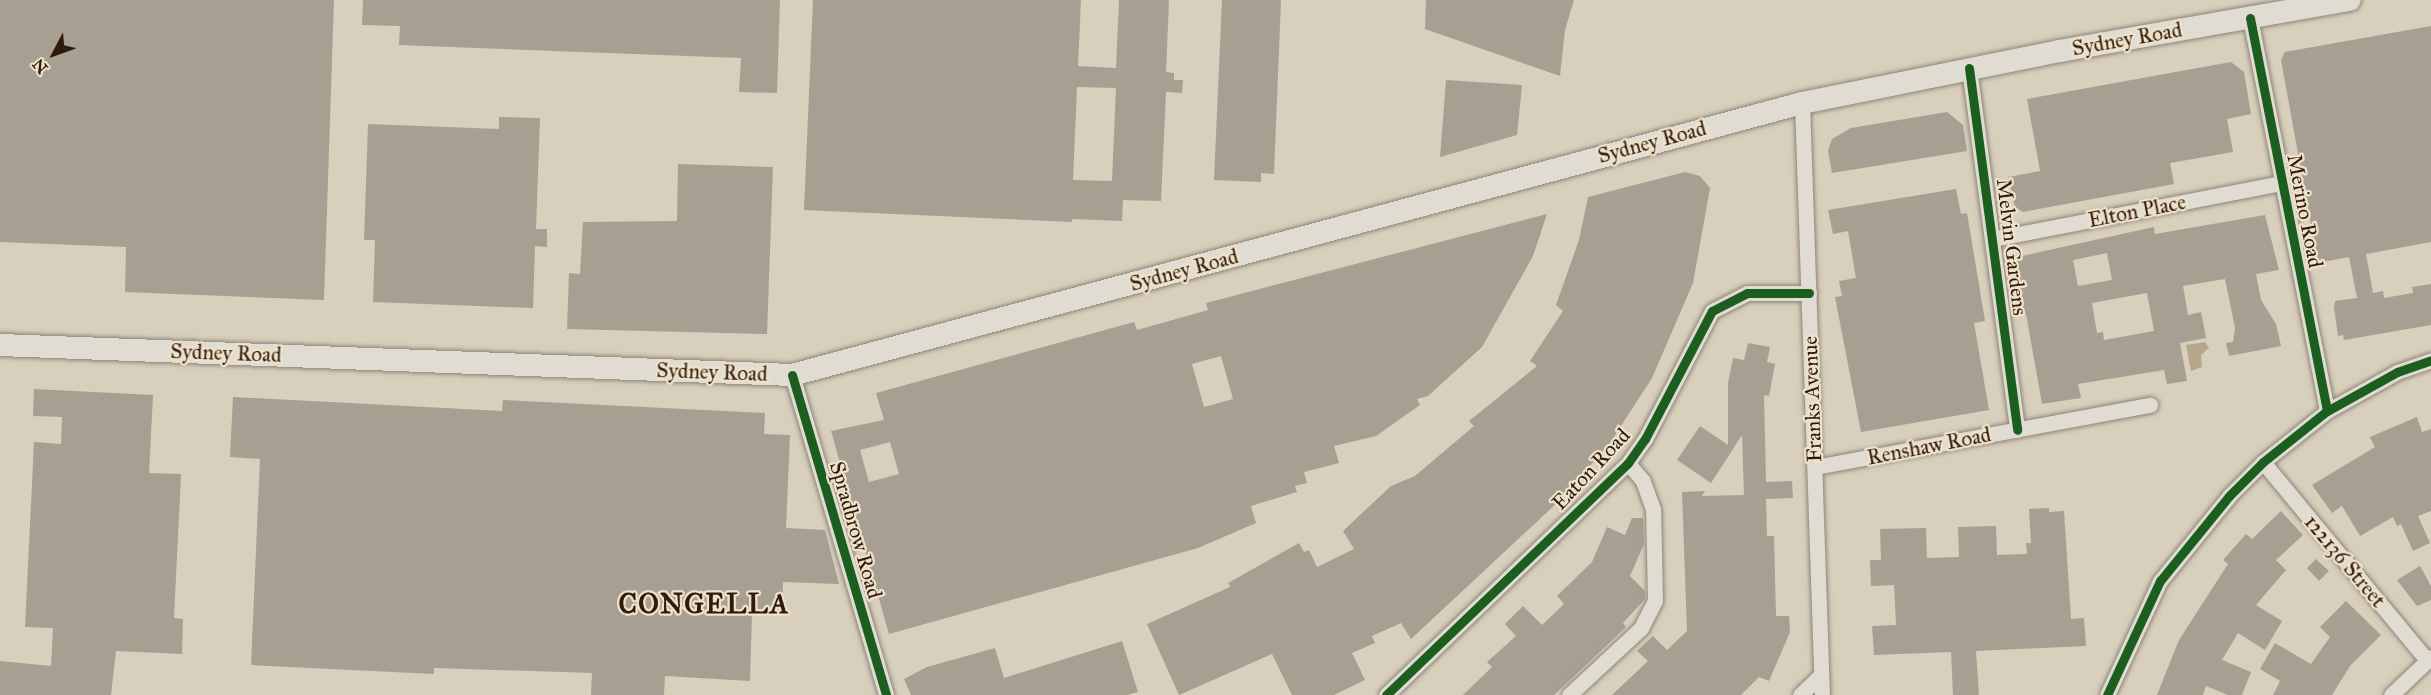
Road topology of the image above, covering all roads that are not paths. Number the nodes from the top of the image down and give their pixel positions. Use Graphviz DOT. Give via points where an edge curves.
graph roads {
  1 [pos="2350,0"];
  2 [pos="2250,18"];
  3 [pos="1970,68"];
  4 [pos="1802,103"];
  5 [pos="2280,183"];
  6 [pos="1993,238"];
  7 [pos="1809,293"];
  8 [pos="0,345"];
  9 [pos="2431,360"];
  10 [pos="792,375"];
  11 [pos="2150,405"];
  12 [pos="2327,411"];
  13 [pos="2017,430"];
  14 [pos="2262,462"];
  15 [pos="1628,463"];
  16 [pos="1815,467"];
  17 [pos="2429,659"];
  18 [pos="1820,676"];
  19 [pos="1570,694"];
  20 [pos="886,695"];
  21 [pos="1386,695"];
  22 [pos="1800,695"];
  23 [pos="1822,695"];
  24 [pos="2107,695"];
  25 [pos="2391,695"];
  1 -- 2 [label="main road, Sydney Road"];
  2 -- 3 [label="main road, Sydney Road"];
  2 -- 5 [label="street, Merino Road"];
  3 -- 4 [label="main road, Sydney Road"];
  3 -- 6 [label="street, Melvin Gardens"];
  4 -- 7 [label="street, Franks Avenue"];
  4 -- 10 [label="main road, Sydney Road"];
  5 -- 6 [label="street, Elton Place"];
  5 -- 12 [label="street, Merino Road"];
  6 -- 13 [label="street, Melvin Gardens"];
  7 -- 15 [label="street, Eaton Road" via="1747,293 1712,311 1645,440"];
  7 -- 16 [label="street, Franks Avenue"];
  8 -- 10 [label="main road, Sydney Road"];
  9 -- 12 [label="street" via="2397,372"];
  10 -- 20 [label="street, Spradbrow Road"];
  11 -- 13 [label="street, Renshaw Road"];
  12 -- 14 [label="street"];
  13 -- 16 [label="street, Renshaw Road"];
  14 -- 17 [label="street, 122136 Street"];
  14 -- 24 [label="street" via="2194,535 2160,581"];
  15 -- 19 [label="street" via="1643,481 1653,509 1655,601 1641,628"];
  15 -- 21 [label="street, Eaton Road"];
  16 -- 18 [label="street, Franks Avenue"];
  17 -- 25 [label="street"];
  18 -- 22 [label="street"];
  18 -- 23 [label="street, Franks Avenue"];
}
